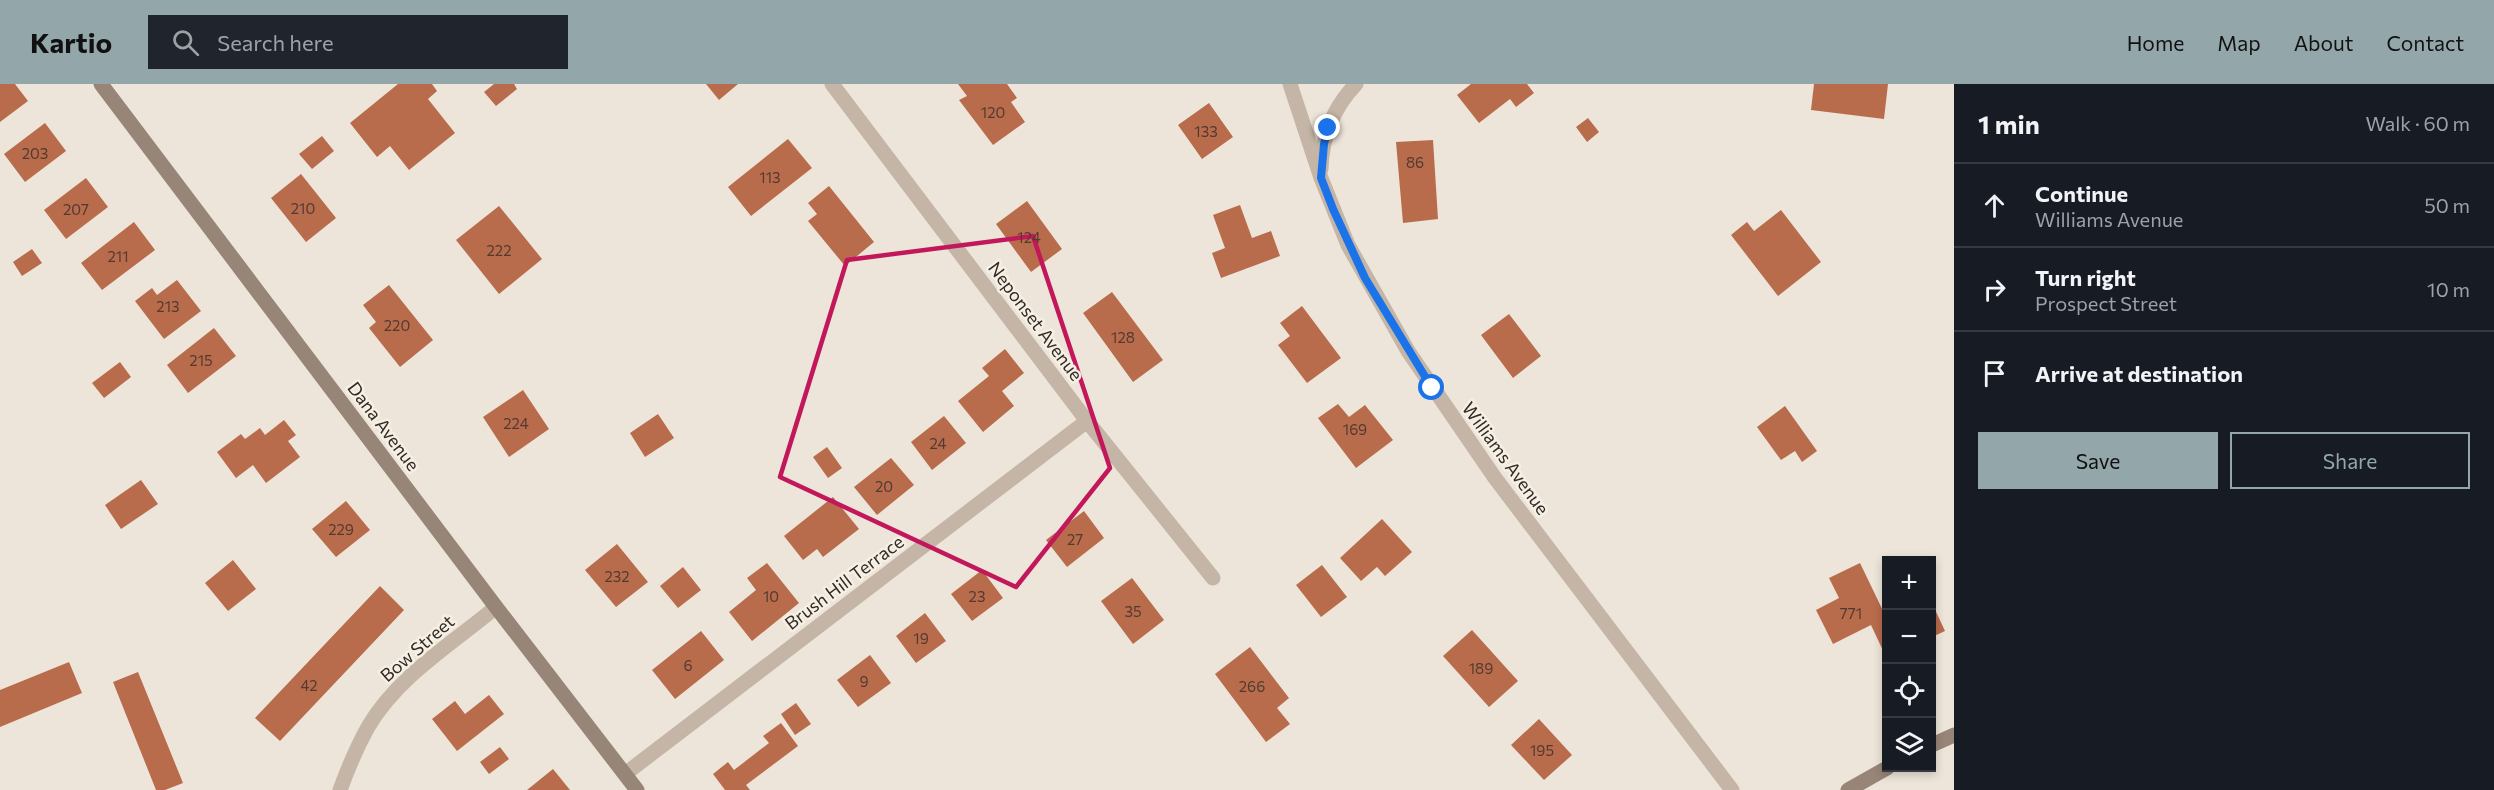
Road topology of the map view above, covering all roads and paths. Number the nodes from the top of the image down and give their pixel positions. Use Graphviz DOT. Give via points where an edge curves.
graph roads {
  1 [pos="101,84"];
  2 [pos="832,84"];
  3 [pos="1290,84"];
  4 [pos="1356,84"];
  5 [pos="1321,178"];
  6 [pos="1087,421"];
  7 [pos="1213,578"];
  8 [pos="496,607"];
  9 [pos="1954,735"];
  10 [pos="1936,743"];
  11 [pos="1882,771"];
  12 [pos="625,774"];
  13 [pos="340,790"];
  14 [pos="637,790"];
  15 [pos="1732,790"];
  16 [pos="1848,790"];
  1 -- 8 [label="street, Dana Avenue"];
  2 -- 6 [label="street, Neponset Avenue"];
  3 -- 5 [label="street, Williams Avenue"];
  4 -- 5 [label="street" via="1334,112 1328,128"];
  5 -- 15 [label="street, Williams Avenue" via="1365,278 1432,388"];
  6 -- 7 [label="street, Neponset Avenue"];
  6 -- 12 [label="street, Brush Hill Terrace"];
  8 -- 12 [label="street, Dana Avenue"];
  8 -- 13 [label="street, Bow Street" via="416,671 382,706 358,746"];
  9 -- 10 [label="street"];
  11 -- 16 [label="street"];
  12 -- 14 [label="street, Dana Avenue"];
}
